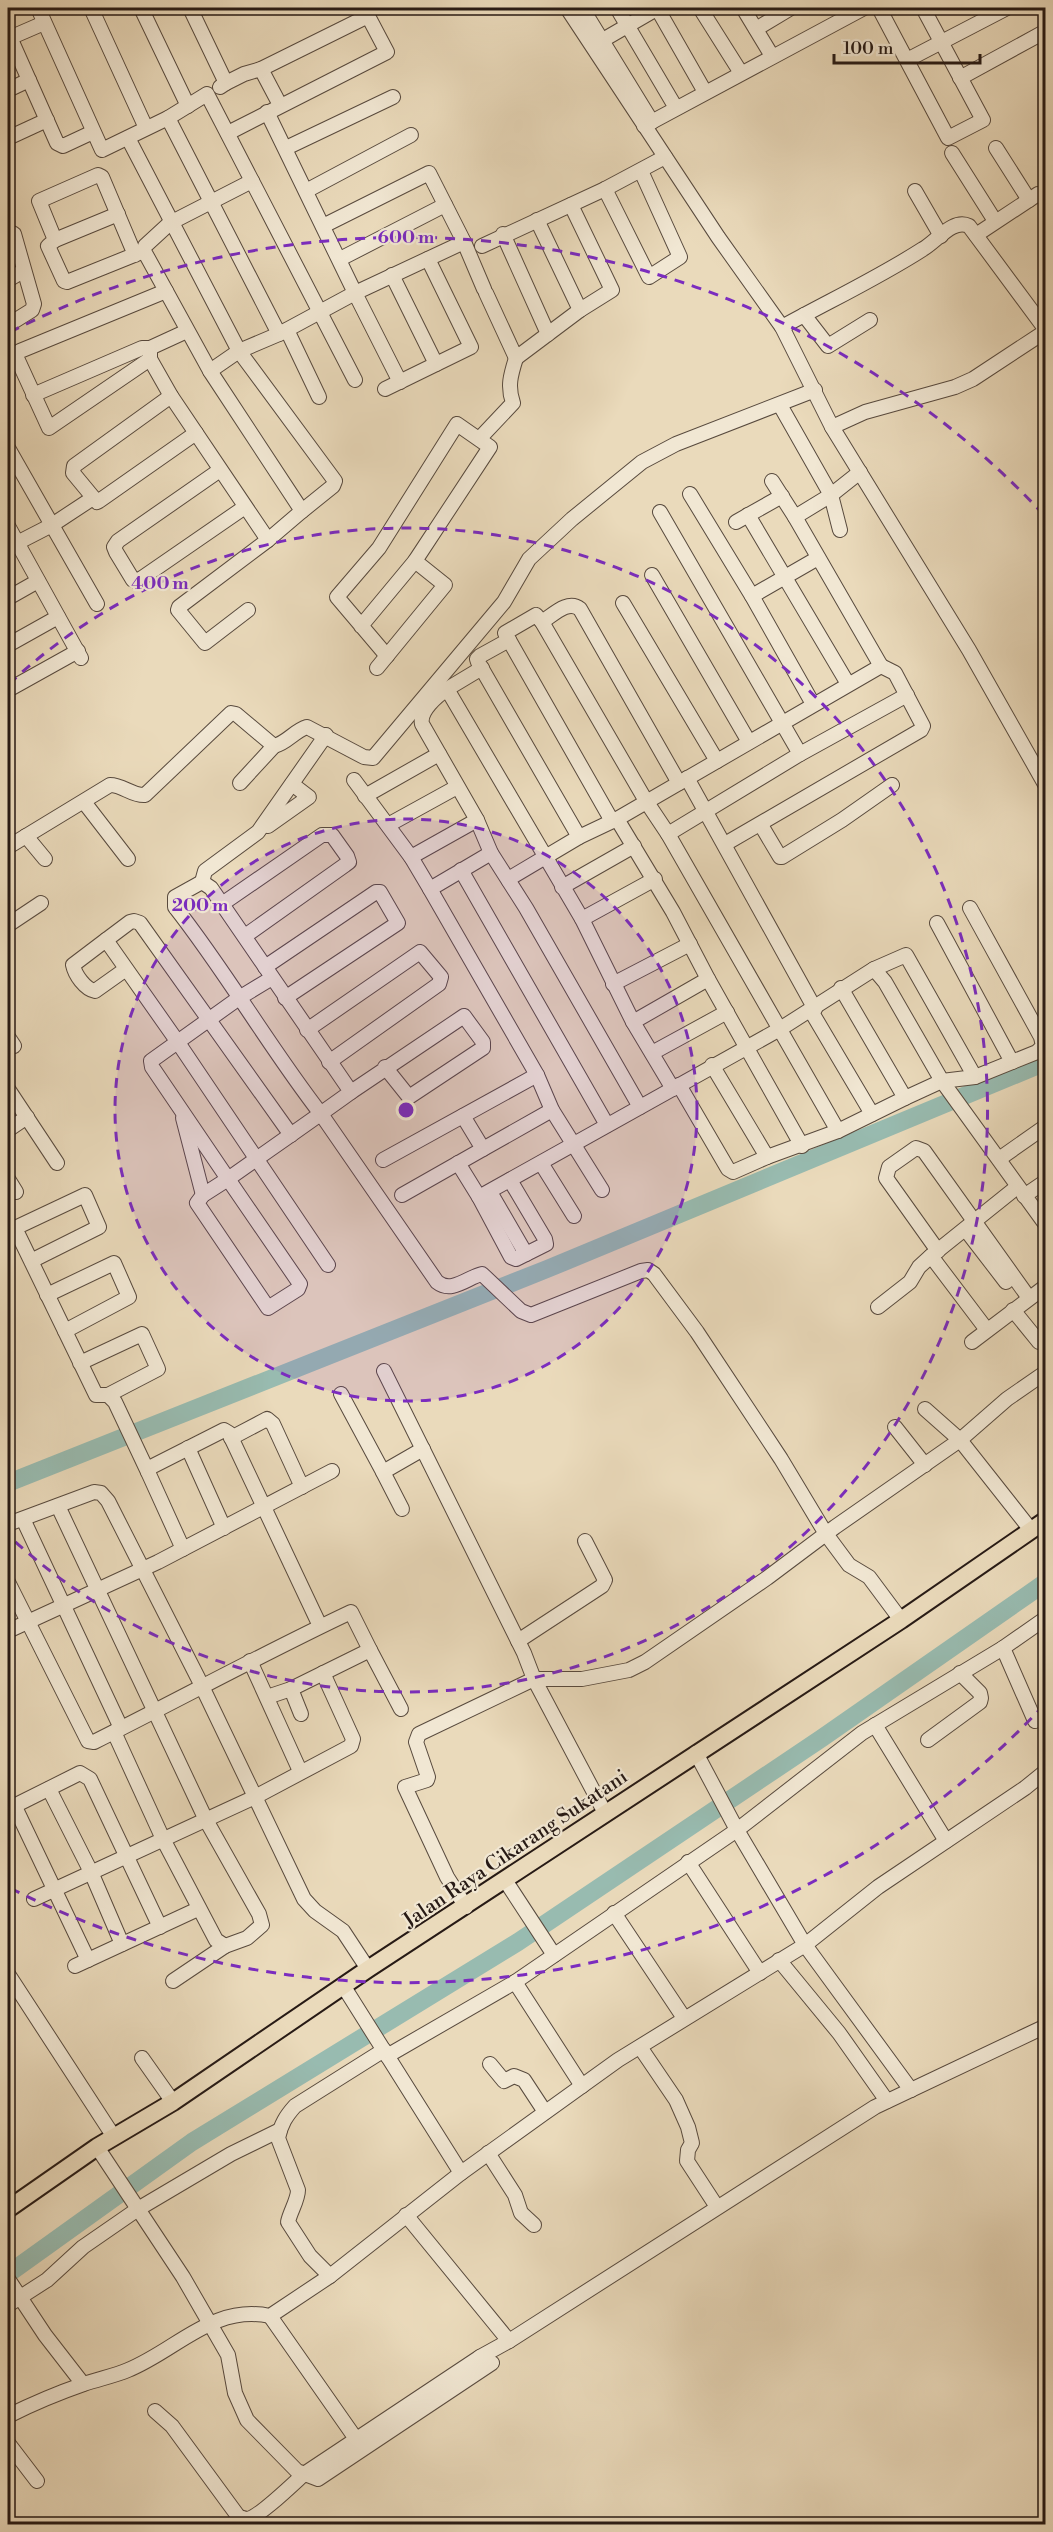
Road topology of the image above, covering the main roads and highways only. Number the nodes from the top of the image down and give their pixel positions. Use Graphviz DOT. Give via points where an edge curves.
graph roads {
  1 [pos="1046,1520"];
  2 [pos="8,2209"];
  1 -- 2 [label="main road, Jalan Raya Cikarang Sukatani" via="902,1620"];
}
